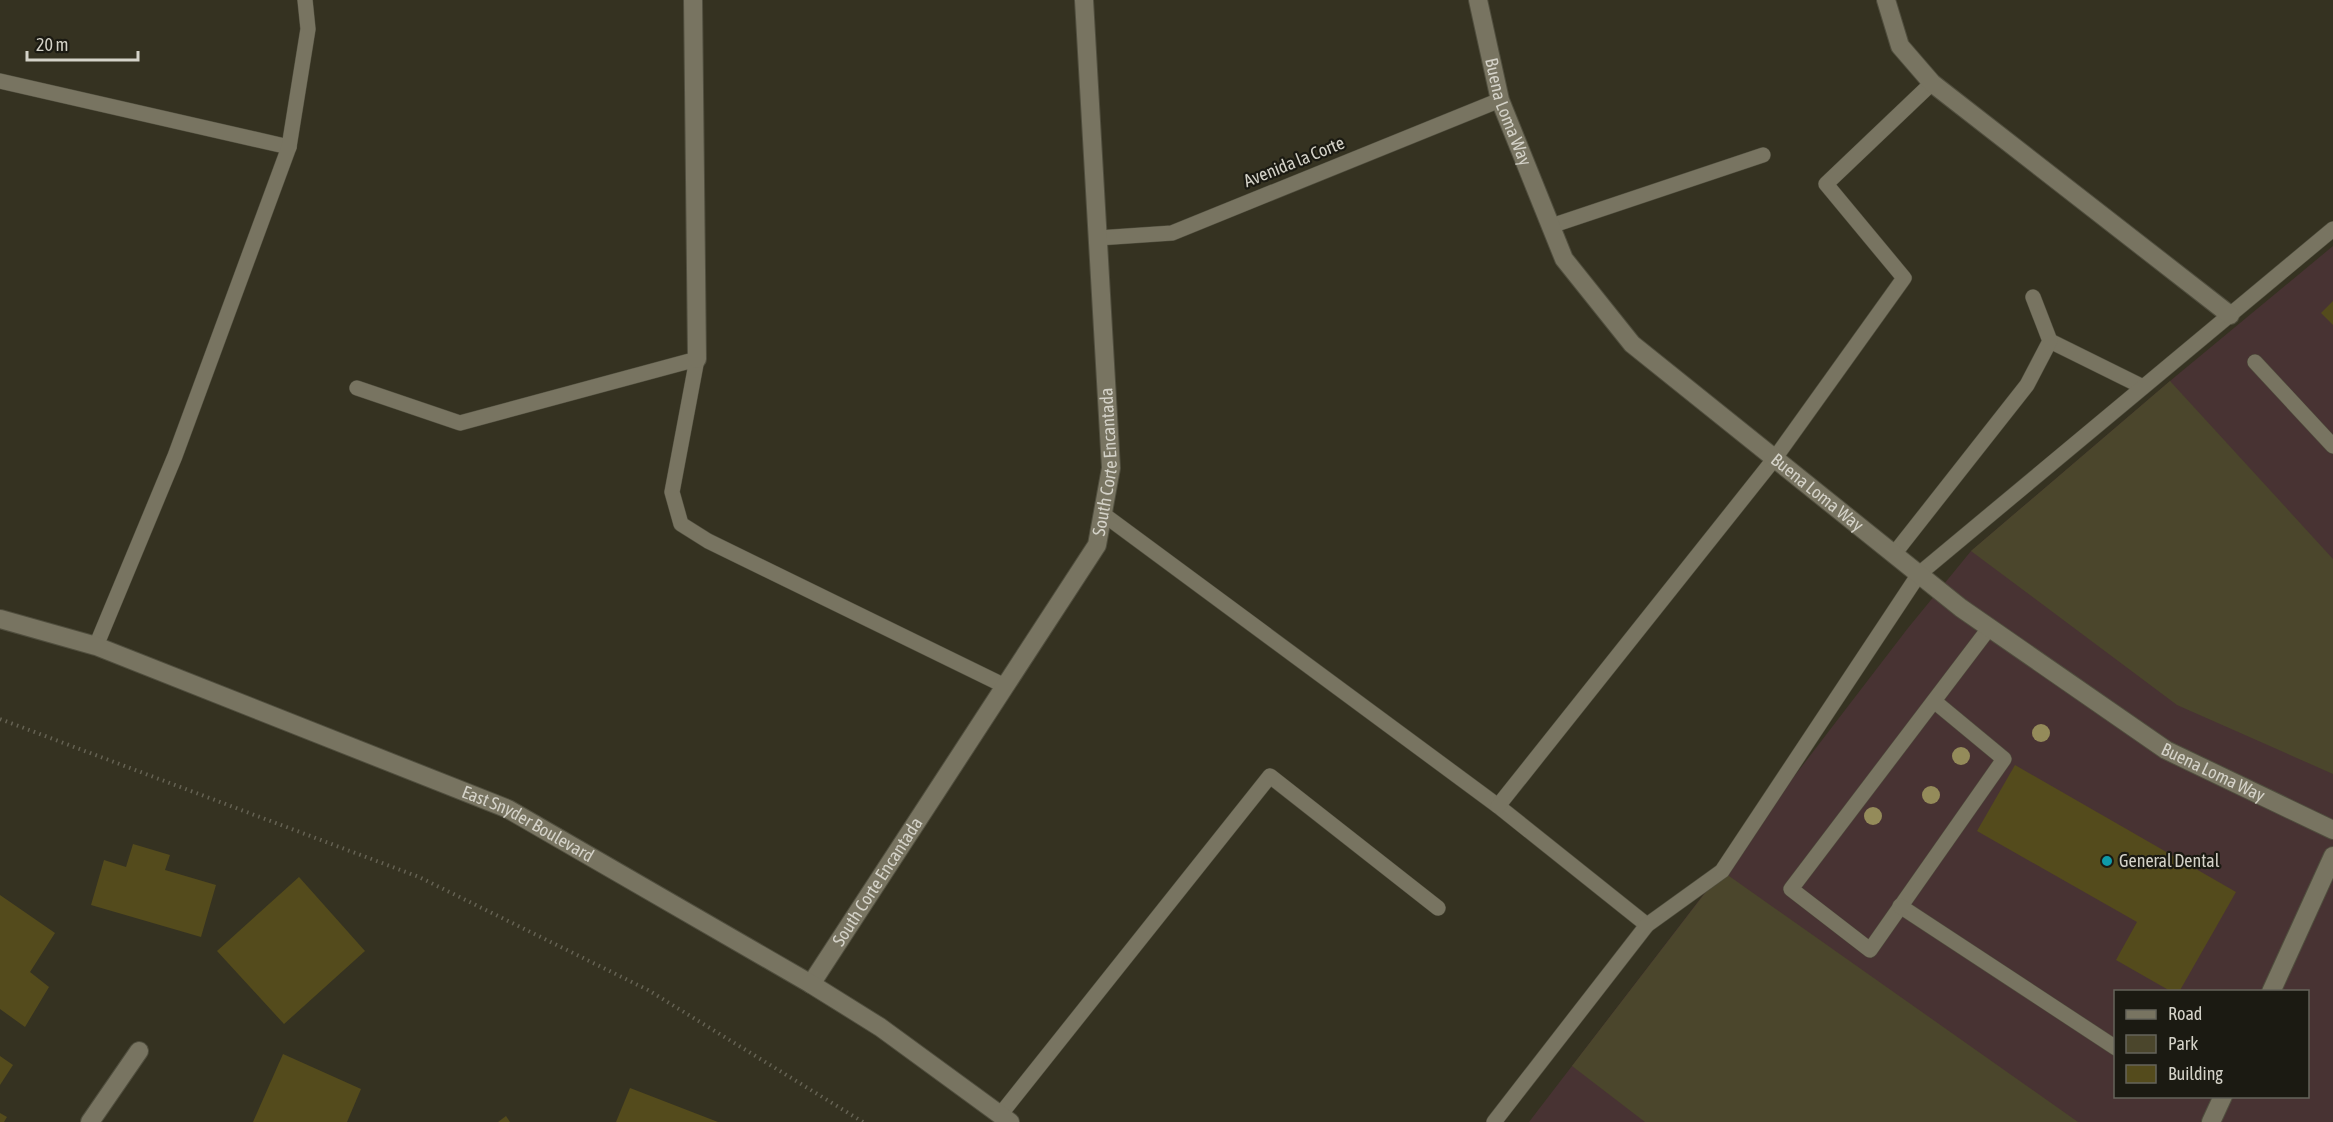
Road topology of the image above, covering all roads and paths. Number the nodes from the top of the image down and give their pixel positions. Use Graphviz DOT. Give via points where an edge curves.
graph roads {
  1 [pos="305,0"];
  2 [pos="693,0"];
  3 [pos="1084,0"];
  4 [pos="1478,0"];
  5 [pos="1886,0"];
  6 [pos="0,81"];
  7 [pos="1932,83"];
  8 [pos="1500,100"];
  9 [pos="289,147"];
  10 [pos="1763,155"];
  11 [pos="1551,226"];
  12 [pos="2333,229"];
  13 [pos="1098,238"];
  14 [pos="2033,297"];
  15 [pos="2230,315"];
  16 [pos="2050,341"];
  17 [pos="697,359"];
  18 [pos="2255,362"];
  19 [pos="2143,387"];
  20 [pos="357,388"];
  21 [pos="2333,446"];
  22 [pos="1775,458"];
  23 [pos="1103,514"];
  24 [pos="1894,554"];
  25 [pos="1920,574"];
  26 [pos="0,619"];
  27 [pos="1989,627"];
  28 [pos="96,646"];
  29 [pos="1005,686"];
  30 [pos="1934,701"];
  31 [pos="0,719"];
  32 [pos="1498,806"];
  33 [pos="2333,830"];
  34 [pos="2333,856"];
  35 [pos="1900,906"];
  36 [pos="1438,908"];
  37 [pos="1647,925"];
  38 [pos="811,984"];
  39 [pos="2272,990"];
  40 [pos="2114,1046"];
  41 [pos="139,1051"];
  42 [pos="2222,1098"];
  43 [pos="1005,1119"];
  44 [pos="90,1122"];
  45 [pos="862,1122"];
  46 [pos="1494,1122"];
  47 [pos="2211,1122"];
  1 -- 9 [label="lane" via="308,29"];
  2 -- 17 [label="street"];
  3 -- 13 [label="street, South Corte Encantada"];
  4 -- 8 [label="street, Buena Loma Way"];
  5 -- 7 [label="street" via="1900,46"];
  6 -- 9 [label="lane"];
  7 -- 15 [label="street"];
  7 -- 22 [label="lane" via="1826,184 1904,278"];
  8 -- 11 [label="street, Buena Loma Way"];
  8 -- 13 [label="lane, Avenida la Corte" via="1172,233"];
  9 -- 28 [label="lane" via="175,456"];
  10 -- 11 [label="lane"];
  11 -- 22 [label="street, Buena Loma Way" via="1564,259 1632,344"];
  12 -- 15 [label="lane"];
  13 -- 23 [label="street, South Corte Encantada" via="1111,468"];
  14 -- 16 [label="lane"];
  15 -- 19 [label="lane"];
  16 -- 19 [label="lane"];
  16 -- 24 [label="lane" via="2027,385"];
  17 -- 20 [label="lane" via="460,423"];
  17 -- 29 [label="lane" via="672,492 681,524 718,546"];
  18 -- 21 [label="lane"];
  19 -- 25 [label="lane"];
  22 -- 24 [label="street, Buena Loma Way"];
  22 -- 32 [label="lane"];
  23 -- 29 [label="street, South Corte Encantada" via="1097,545"];
  23 -- 32 [label="lane"];
  24 -- 25 [label="street, Buena Loma Way"];
  25 -- 27 [label="street, Buena Loma Way"];
  25 -- 37 [label="lane" via="1722,871"];
  26 -- 28 [label="street, East Snyder Boulevard"];
  27 -- 30 [label="lane"];
  27 -- 33 [label="street, Buena Loma Way" via="2166,750"];
  28 -- 38 [label="street, East Snyder Boulevard" via="508,809"];
  29 -- 38 [label="street, South Corte Encantada"];
  30 -- 35 [label="lane" via="2004,759"];
  30 -- 35 [label="lane" via="1791,889 1870,950"];
  31 -- 45 [label="path" via="419,877 648,990"];
  32 -- 37 [label="lane"];
  34 -- 39 [label="street"];
  35 -- 40 [label="lane"];
  36 -- 43 [label="lane" via="1270,776"];
  37 -- 46 [label="lane"];
  38 -- 43 [label="street, East Snyder Boulevard" via="880,1027"];
  41 -- 44 [label="street"];
  42 -- 47 [label="street"];
}
